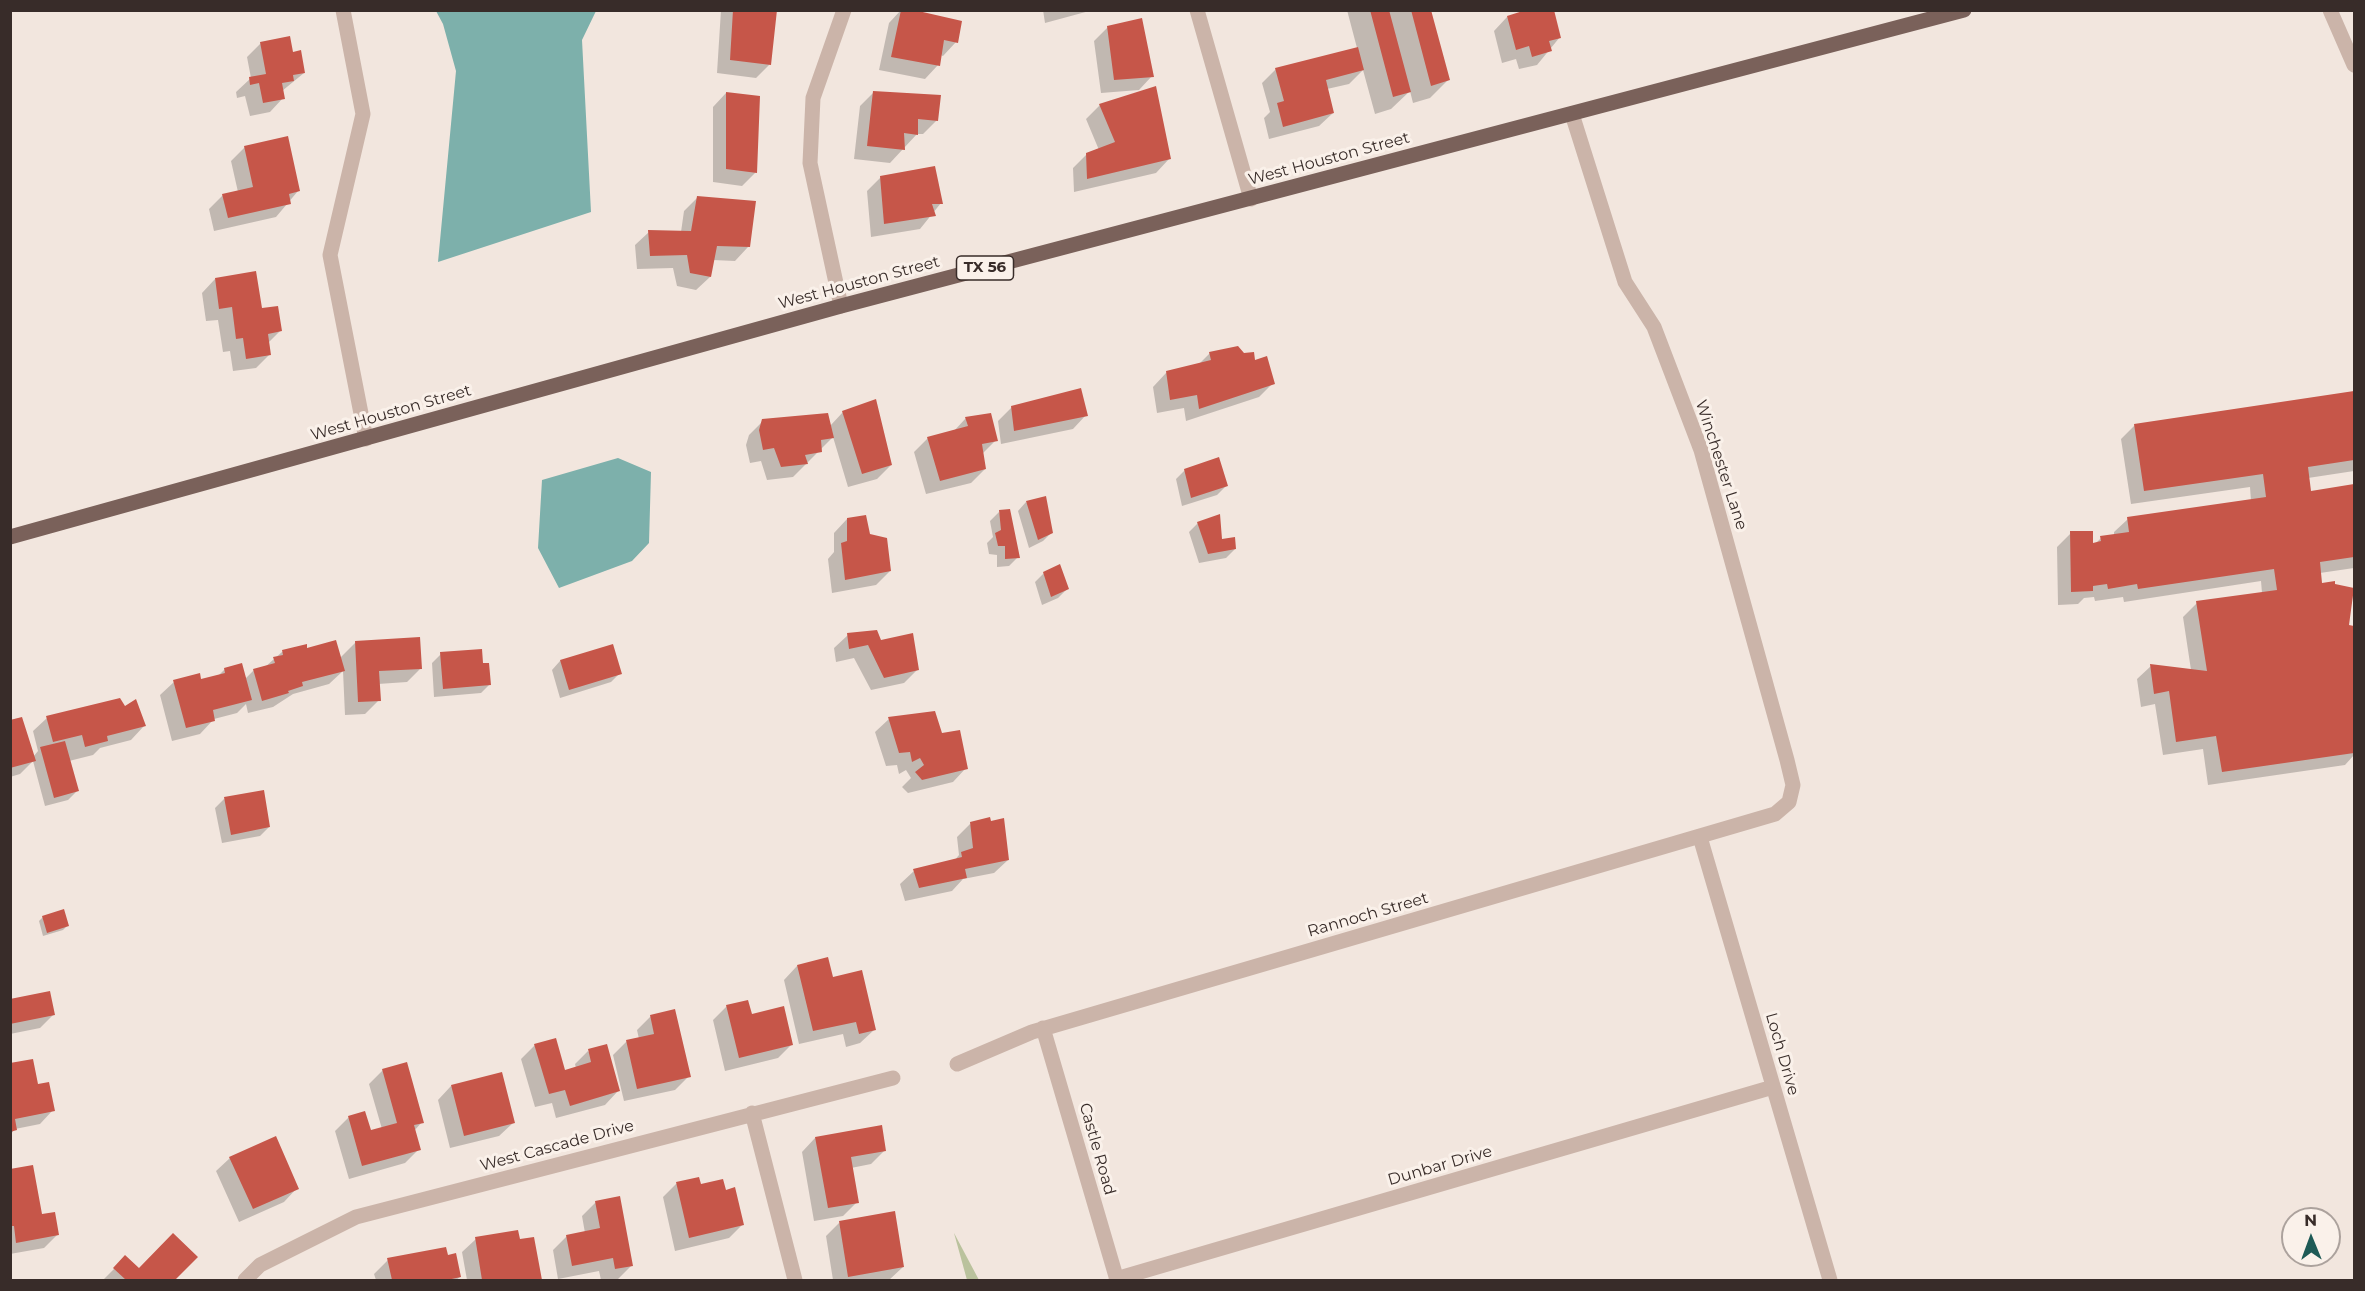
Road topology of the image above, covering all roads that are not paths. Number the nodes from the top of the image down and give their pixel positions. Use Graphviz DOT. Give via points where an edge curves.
graph roads {
  1 [pos="343,10"];
  2 [pos="844,10"];
  3 [pos="1197,10"];
  4 [pos="1964,10"];
  5 [pos="2330,10"];
  6 [pos="2355,65"];
  7 [pos="1572,114"];
  8 [pos="1251,199"];
  9 [pos="841,306"];
  10 [pos="366,439"];
  11 [pos="10,537"];
  12 [pos="1789,802"];
  13 [pos="1700,837"];
  14 [pos="1043,1028"];
  15 [pos="957,1064"];
  16 [pos="893,1078"];
  17 [pos="1773,1087"];
  18 [pos="752,1113"];
  19 [pos="1117,1280"];
  20 [pos="245,1281"];
  21 [pos="795,1281"];
  22 [pos="1830,1281"];
  1 -- 10 [label="street" via="363,114 330,255"];
  2 -- 9 [label="street" via="813,98 810,163"];
  3 -- 8 [label="street"];
  4 -- 7 [label="main road, West Houston Street / TX 56"];
  5 -- 6 [label="street"];
  7 -- 8 [label="main road, West Houston Street / TX 56"];
  7 -- 12 [label="street, Winchester Lane" via="1625,282 1654,327 1701,450 1789,769 1793,785"];
  8 -- 9 [label="main road, West Houston Street / TX 56"];
  9 -- 10 [label="main road, West Houston Street / TX 56"];
  10 -- 11 [label="main road, West Houston Street / TX 56"];
  12 -- 13 [label="street, Rannoch Street" via="1775,814"];
  13 -- 14 [label="street, Rannoch Street"];
  13 -- 17 [label="street, Loch Drive"];
  14 -- 15 [label="street, Rannoch Street"];
  14 -- 19 [label="street, Castle Road"];
  16 -- 18 [label="street, West Cascade Drive"];
  17 -- 19 [label="street, Dunbar Drive"];
  17 -- 22 [label="street, Loch Drive"];
  18 -- 20 [label="street, West Cascade Drive" via="356,1217 260,1265"];
  18 -- 21 [label="street"];
}
